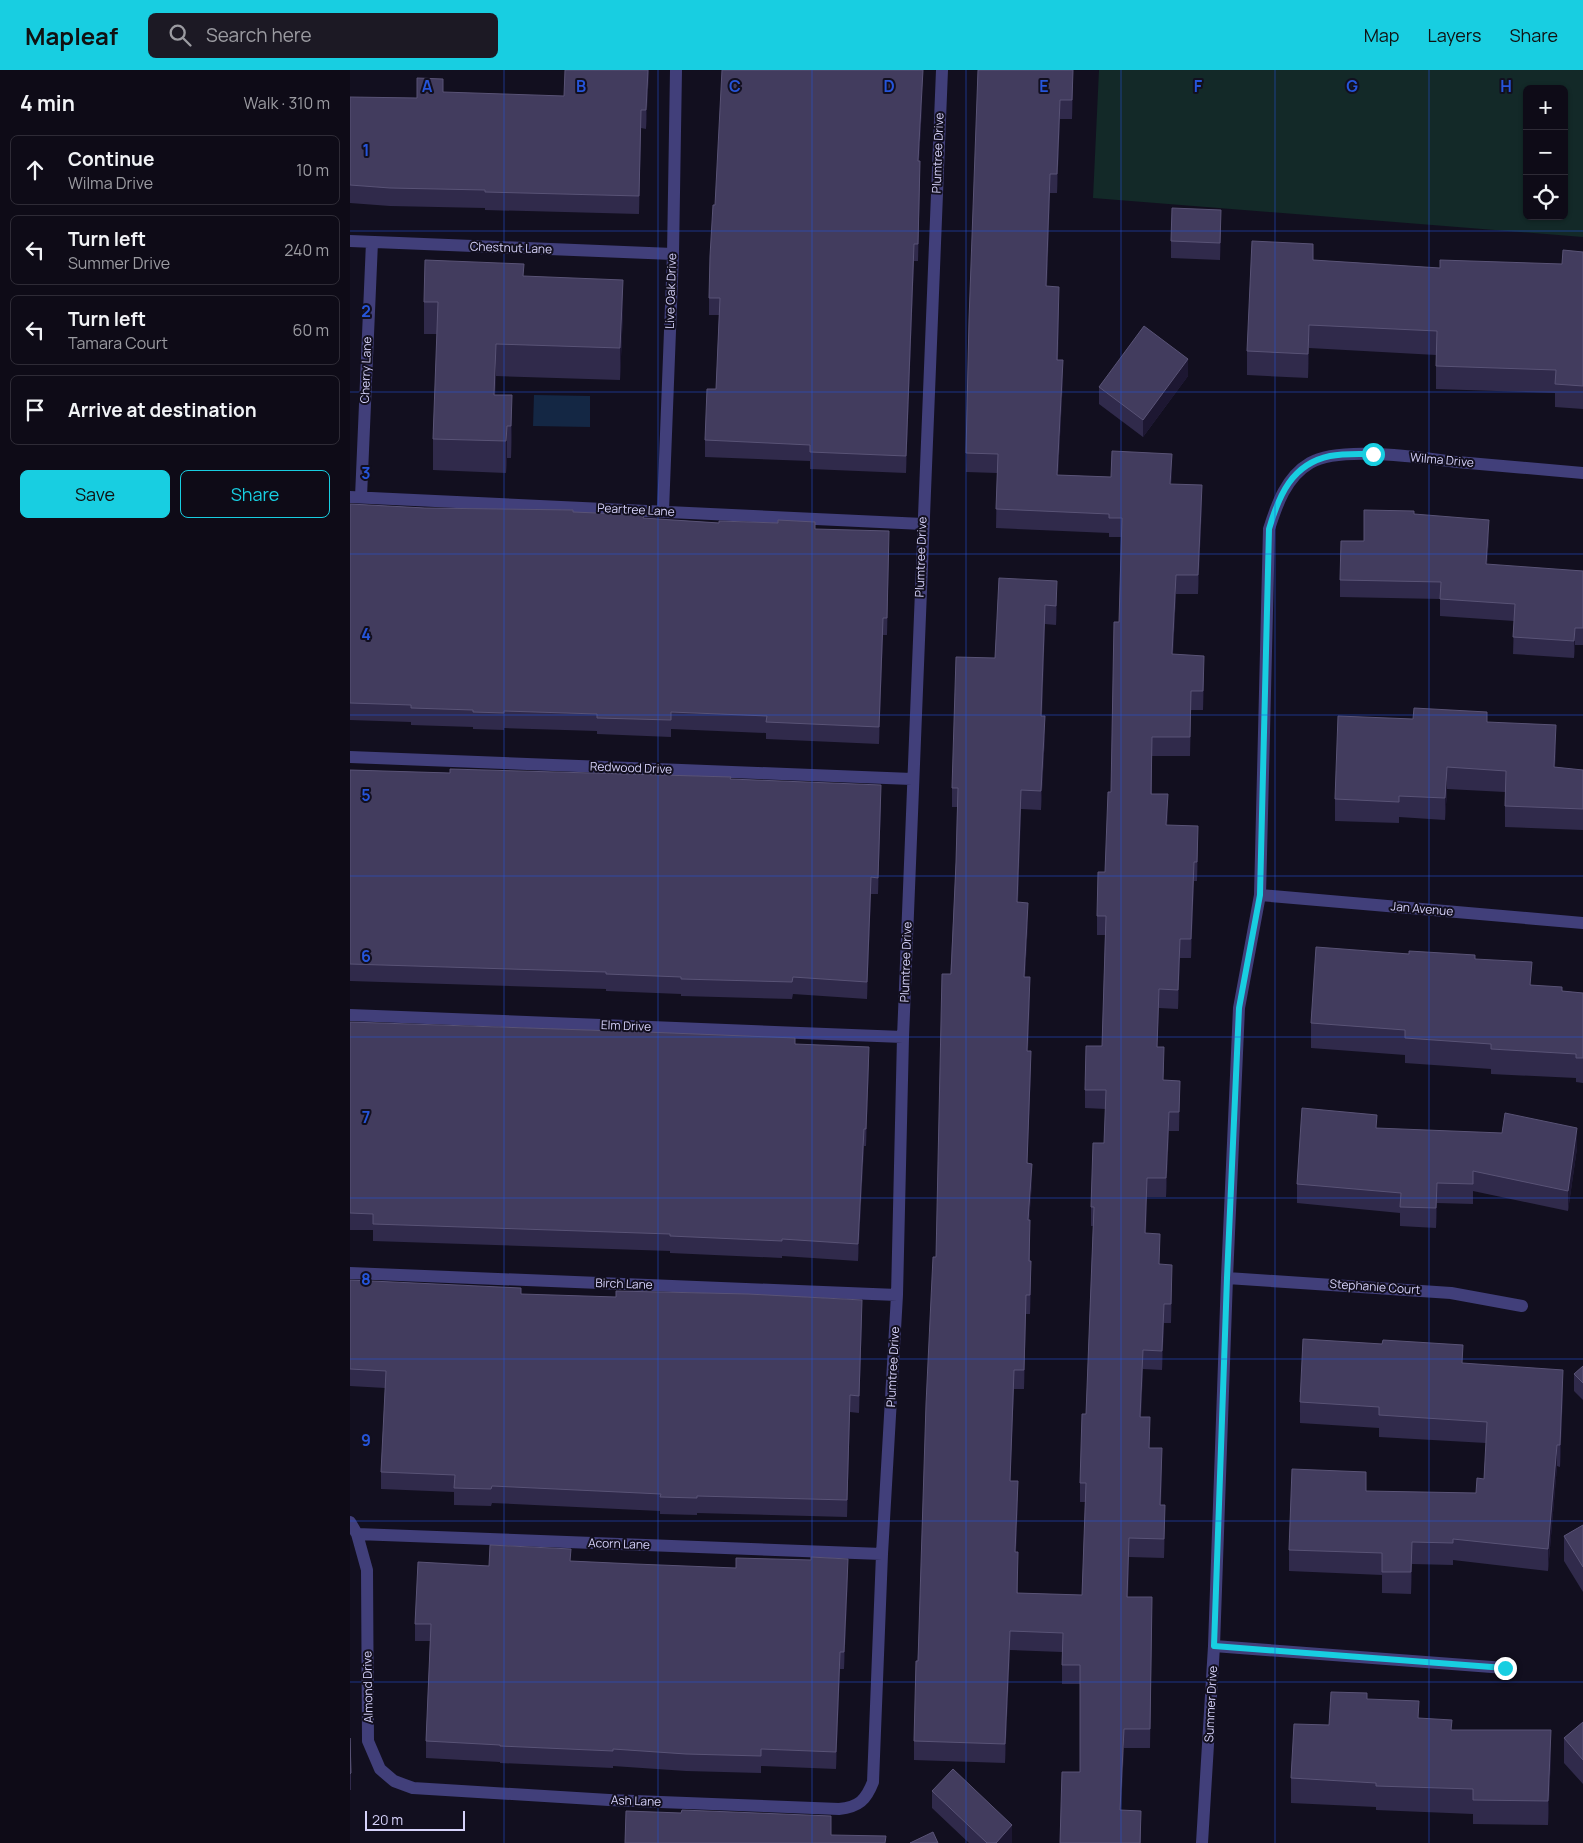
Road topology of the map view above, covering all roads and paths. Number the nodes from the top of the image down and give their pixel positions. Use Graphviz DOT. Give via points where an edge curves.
graph roads {
  1 [pos="676,70"];
  2 [pos="942,70"];
  3 [pos="350,241"];
  4 [pos="372,242"];
  5 [pos="673,254"];
  6 [pos="1303,468"];
  7 [pos="1583,473"];
  8 [pos="356,497"];
  9 [pos="663,511"];
  10 [pos="923,524"];
  11 [pos="350,757"];
  12 [pos="912,779"];
  13 [pos="1260,895"];
  14 [pos="1583,923"];
  15 [pos="350,1015"];
  16 [pos="903,1037"];
  17 [pos="350,1273"];
  18 [pos="1227,1278"];
  19 [pos="897,1295"];
  20 [pos="1522,1306"];
  21 [pos="350,1522"];
  22 [pos="357,1534"];
  23 [pos="882,1554"];
  24 [pos="1214,1646"];
  25 [pos="1505,1668"];
  26 [pos="457,1791"];
  27 [pos="814,1809"];
  28 [pos="1202,1843"];
  1 -- 5 [label="street, Live Oak Drive"];
  2 -- 10 [label="street, Plumtree Drive"];
  3 -- 4 [label="street, Chestnut Lane"];
  4 -- 5 [label="street, Chestnut Lane"];
  4 -- 8 [label="street, Cherry Lane"];
  5 -- 9 [label="street, Live Oak Drive"];
  6 -- 7 [label="street, Wilma Drive" via="1331,455 1373,454"];
  6 -- 13 [label="street, Summer Drive" via="1284,488 1269,529"];
  8 -- 9 [label="street, Peartree Lane"];
  9 -- 10 [label="street, Peartree Lane"];
  10 -- 12 [label="street, Plumtree Drive"];
  11 -- 12 [label="street, Redwood Drive"];
  12 -- 16 [label="street, Plumtree Drive"];
  13 -- 14 [label="street, Jan Avenue"];
  13 -- 18 [label="street, Summer Drive" via="1239,1008"];
  15 -- 16 [label="street, Elm Drive"];
  16 -- 19 [label="street, Plumtree Drive"];
  17 -- 19 [label="street, Birch Lane"];
  18 -- 20 [label="street, Stephanie Court" via="1451,1293"];
  18 -- 24 [label="street, Summer Drive"];
  19 -- 23 [label="street, Plumtree Drive"];
  21 -- 22 [label="street, Almond Drive"];
  22 -- 23 [label="street, Acorn Lane"];
  22 -- 26 [label="street, Almond Drive" via="367,1570 368,1742 380,1769 394,1781 413,1788"];
  23 -- 27 [label="street, Plumtree Drive" via="873,1782 859,1804 850,1808"];
  24 -- 25 [label="street"];
  24 -- 28 [label="street, Summer Drive"];
  26 -- 27 [label="street, Ash Lane"];
}
